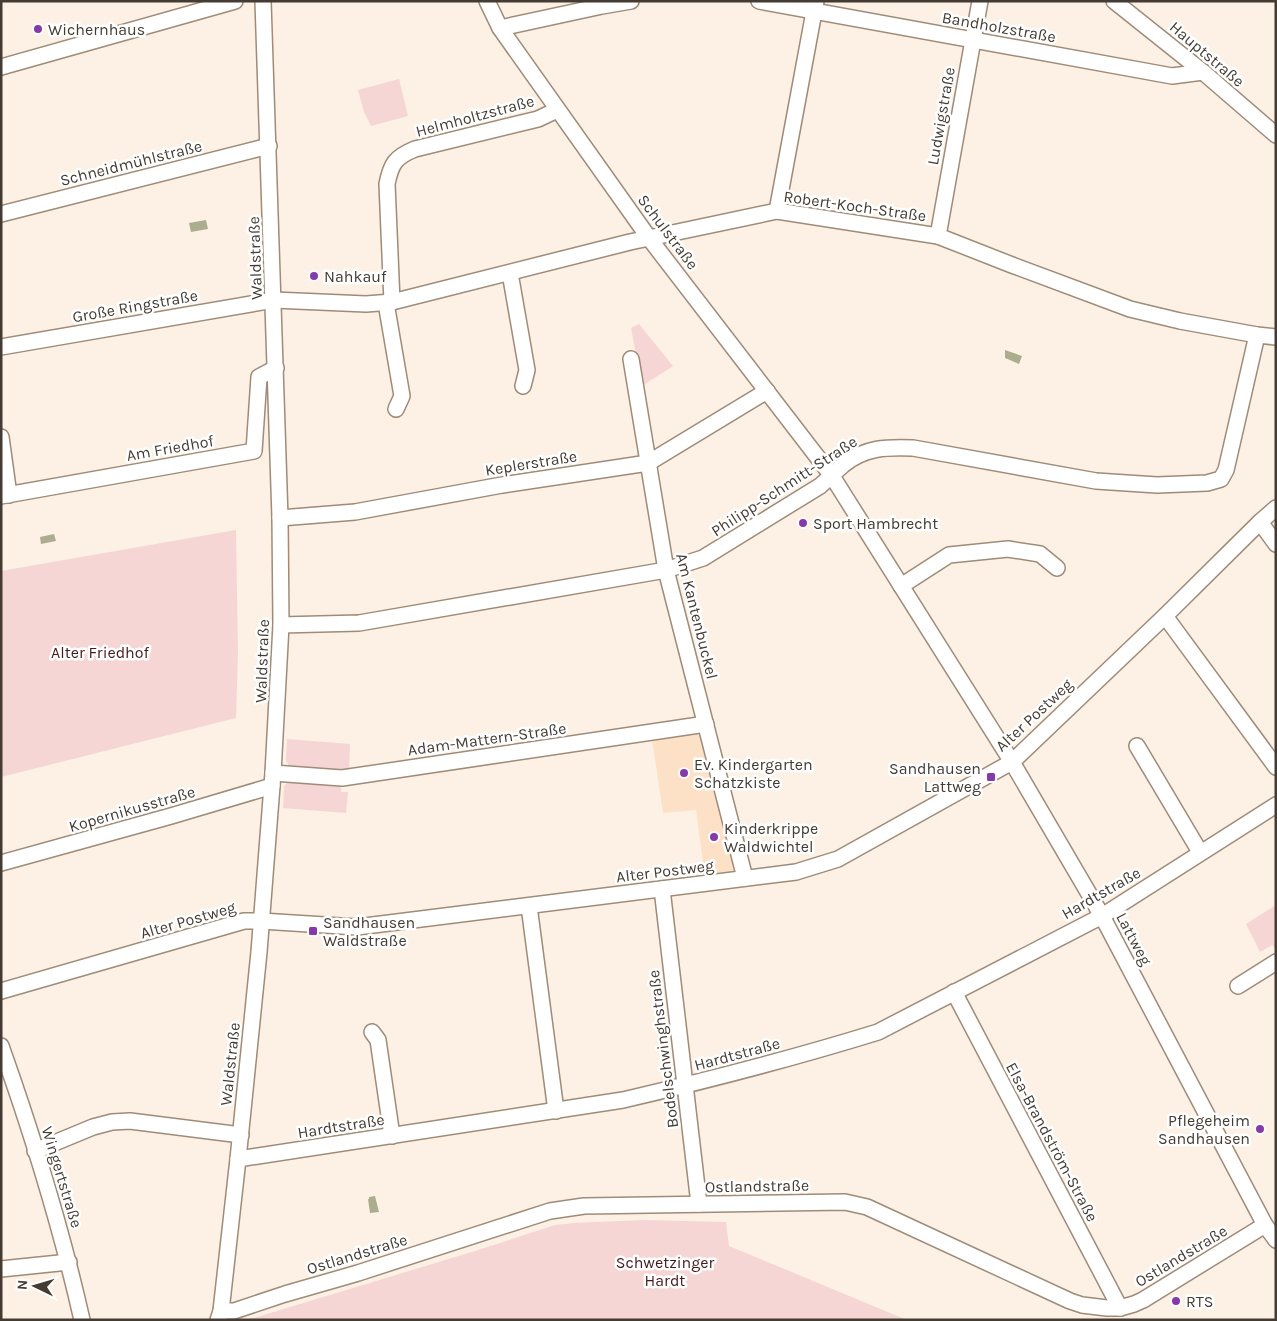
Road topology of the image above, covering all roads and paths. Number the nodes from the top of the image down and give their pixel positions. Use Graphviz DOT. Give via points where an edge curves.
graph roads {
  1 [pos="235,1"];
  2 [pos="263,1"];
  3 [pos="487,1"];
  4 [pos="631,1"];
  5 [pos="759,1"];
  6 [pos="980,1"];
  7 [pos="1114,1"];
  8 [pos="815,6"];
  9 [pos="1129,7"];
  10 [pos="500,28"];
  11 [pos="973,41"];
  12 [pos="1,67"];
  13 [pos="1203,72"];
  14 [pos="557,110"];
  15 [pos="1276,135"];
  16 [pos="269,146"];
  17 [pos="777,211"];
  18 [pos="1,214"];
  19 [pos="938,236"];
  20 [pos="649,238"];
  21 [pos="510,273"];
  22 [pos="274,300"];
  23 [pos="389,302"];
  24 [pos="1257,335"];
  25 [pos="1276,337"];
  26 [pos="1,347"];
  27 [pos="631,359"];
  28 [pos="276,368"];
  29 [pos="523,386"];
  30 [pos="767,391"];
  31 [pos="396,410"];
  32 [pos="1,437"];
  33 [pos="648,463"];
  34 [pos="832,476"];
  35 [pos="5,495"];
  36 [pos="1276,508"];
  37 [pos="280,518"];
  38 [pos="1260,522"];
  39 [pos="1276,544"];
  40 [pos="1057,568"];
  41 [pos="666,570"];
  42 [pos="901,586"];
  43 [pos="1165,616"];
  44 [pos="281,625"];
  45 [pos="706,724"];
  46 [pos="1137,746"];
  47 [pos="1012,762"];
  48 [pos="1276,767"];
  49 [pos="273,780"];
  50 [pos="1276,805"];
  51 [pos="1200,852"];
  52 [pos="1,864"];
  53 [pos="745,878"];
  54 [pos="662,889"];
  55 [pos="529,906"];
  56 [pos="1102,916"];
  57 [pos="261,921"];
  58 [pos="1276,962"];
  59 [pos="1238,986"];
  60 [pos="1,991"];
  61 [pos="954,992"];
  62 [pos="372,1032"];
  63 [pos="1,1046"];
  64 [pos="685,1086"];
  65 [pos="556,1111"];
  66 [pos="241,1135"];
  67 [pos="392,1136"];
  68 [pos="36,1151"];
  69 [pos="238,1159"];
  70 [pos="699,1204"];
  71 [pos="1273,1234"];
  72 [pos="69,1262"];
  73 [pos="1,1269"];
  74 [pos="1120,1308"];
  75 [pos="219,1316"];
  76 [pos="82,1320"];
  1 -- 12 [label="street"];
  2 -- 16 [label="street, Waldstraße"];
  3 -- 10 [label="street, Schulstraße"];
  4 -- 10 [label="street"];
  5 -- 8 [label="street, Bandholzstraße"];
  6 -- 11 [label="street, Ludwigstraße"];
  7 -- 9 [label="street, Hauptstraße"];
  8 -- 11 [label="street, Bandholzstraße"];
  8 -- 17 [label="street"];
  9 -- 13 [label="street, Hauptstraße"];
  10 -- 14 [label="street, Schulstraße"];
  11 -- 13 [label="street, Bandholzstraße" via="1172,76"];
  11 -- 19 [label="street, Ludwigstraße"];
  13 -- 15 [label="street, Hauptstraße"];
  14 -- 20 [label="street, Schulstraße"];
  14 -- 23 [label="street, Helmholtzstraße" via="538,119 415,149 396,160 387,184"];
  16 -- 18 [label="street, Schneidmühlstraße"];
  16 -- 22 [label="street, Waldstraße"];
  17 -- 19 [label="street, Robert-Koch-Straße"];
  17 -- 20 [label="street, Robert-Koch-Straße"];
  19 -- 24 [label="street, Robert-Koch-Straße" via="1130,309"];
  20 -- 21 [label="street, Robert-Koch-Straße"];
  20 -- 30 [label="street, Schulstraße"];
  21 -- 23 [label="street, Robert-Koch-Straße"];
  21 -- 29 [label="street" via="527,370"];
  22 -- 23 [label="street, Robert-Koch-Straße"];
  22 -- 26 [label="street, Große Ringstraße"];
  22 -- 28 [label="street, Waldstraße"];
  23 -- 31 [label="street, Helmholtzstraße" via="402,396"];
  24 -- 25 [label="street, Robert-Koch-Straße"];
  24 -- 34 [label="street, Philipp-Schmitt-Straße" via="1226,470 1221,479 1207,483 1157,484 1096,481 913,448 888,447 861,454"];
  27 -- 33 [label="street, Am Kantenbuckel"];
  28 -- 35 [label="street, Am Friedhof" via="259,377 254,451"];
  28 -- 37 [label="street, Waldstraße"];
  30 -- 33 [label="street, Keplerstraße"];
  30 -- 34 [label="street, Schulstraße"];
  32 -- 35 [label="street"];
  33 -- 37 [label="street, Keplerstraße" via="355,512"];
  33 -- 41 [label="street, Am Kantenbuckel"];
  34 -- 41 [label="street, Philipp-Schmitt-Straße" via="703,558"];
  34 -- 42 [label="street, Lattweg"];
  36 -- 38 [label="street, Alter Postweg"];
  37 -- 44 [label="street, Waldstraße"];
  38 -- 39 [label="street"];
  38 -- 43 [label="street, Alter Postweg"];
  40 -- 42 [label="street" via="1040,554 1008,549 949,555"];
  41 -- 44 [label="street, Philipp-Schmitt-Straße" via="358,623"];
  41 -- 45 [label="street, Am Kantenbuckel"];
  42 -- 47 [label="street, Lattweg"];
  43 -- 47 [label="street, Alter Postweg"];
  43 -- 48 [label="street"];
  44 -- 49 [label="street, Waldstraße"];
  45 -- 49 [label="street, Adam-Mattern-Straße" via="342,778"];
  45 -- 53 [label="street, Am Kantenbuckel"];
  46 -- 51 [label="street"];
  47 -- 53 [label="street, Alter Postweg" via="838,859 796,872"];
  47 -- 56 [label="street, Lattweg"];
  49 -- 52 [label="street, Kopernikusstraße" via="171,816"];
  49 -- 57 [label="street, Waldstraße"];
  50 -- 51 [label="street, Hardtstraße"];
  51 -- 56 [label="street, Hardtstraße"];
  53 -- 54 [label="street, Alter Postweg"];
  54 -- 55 [label="street, Alter Postweg"];
  54 -- 64 [label="street, Bodelschwinghstraße"];
  55 -- 57 [label="street, Alter Postweg" via="357,927"];
  55 -- 65 [label="street"];
  56 -- 61 [label="street, Hardtstraße"];
  56 -- 71 [label="street, Lattweg"];
  57 -- 60 [label="street, Alter Postweg" via="244,921"];
  57 -- 66 [label="street, Waldstraße"];
  58 -- 59 [label="street"];
  61 -- 64 [label="street, Hardtstraße" via="878,1032"];
  61 -- 74 [label="street, Elsa-Brandström-Straße"];
  62 -- 67 [label="street" via="378,1040"];
  63 -- 68 [label="street, Wingertstraße"];
  64 -- 65 [label="street, Hardtstraße"];
  64 -- 70 [label="street, Bodelschwinghstraße"];
  65 -- 67 [label="street, Hardtstraße"];
  66 -- 68 [label="street" via="121,1121 93,1127"];
  66 -- 69 [label="street, Waldstraße"];
  67 -- 69 [label="street, Hardtstraße"];
  68 -- 72 [label="street, Wingertstraße"];
  69 -- 75 [label="street, Waldstraße"];
  70 -- 74 [label="street, Ostlandstraße" via="845,1202 867,1207 1070,1301 1094,1307"];
  70 -- 75 [label="street, Ostlandstraße" via="584,1206 550,1211"];
  71 -- 74 [label="street, Ostlandstraße" via="1143,1300"];
  72 -- 73 [label="street"];
  72 -- 76 [label="street, Wingertstraße"];
}
